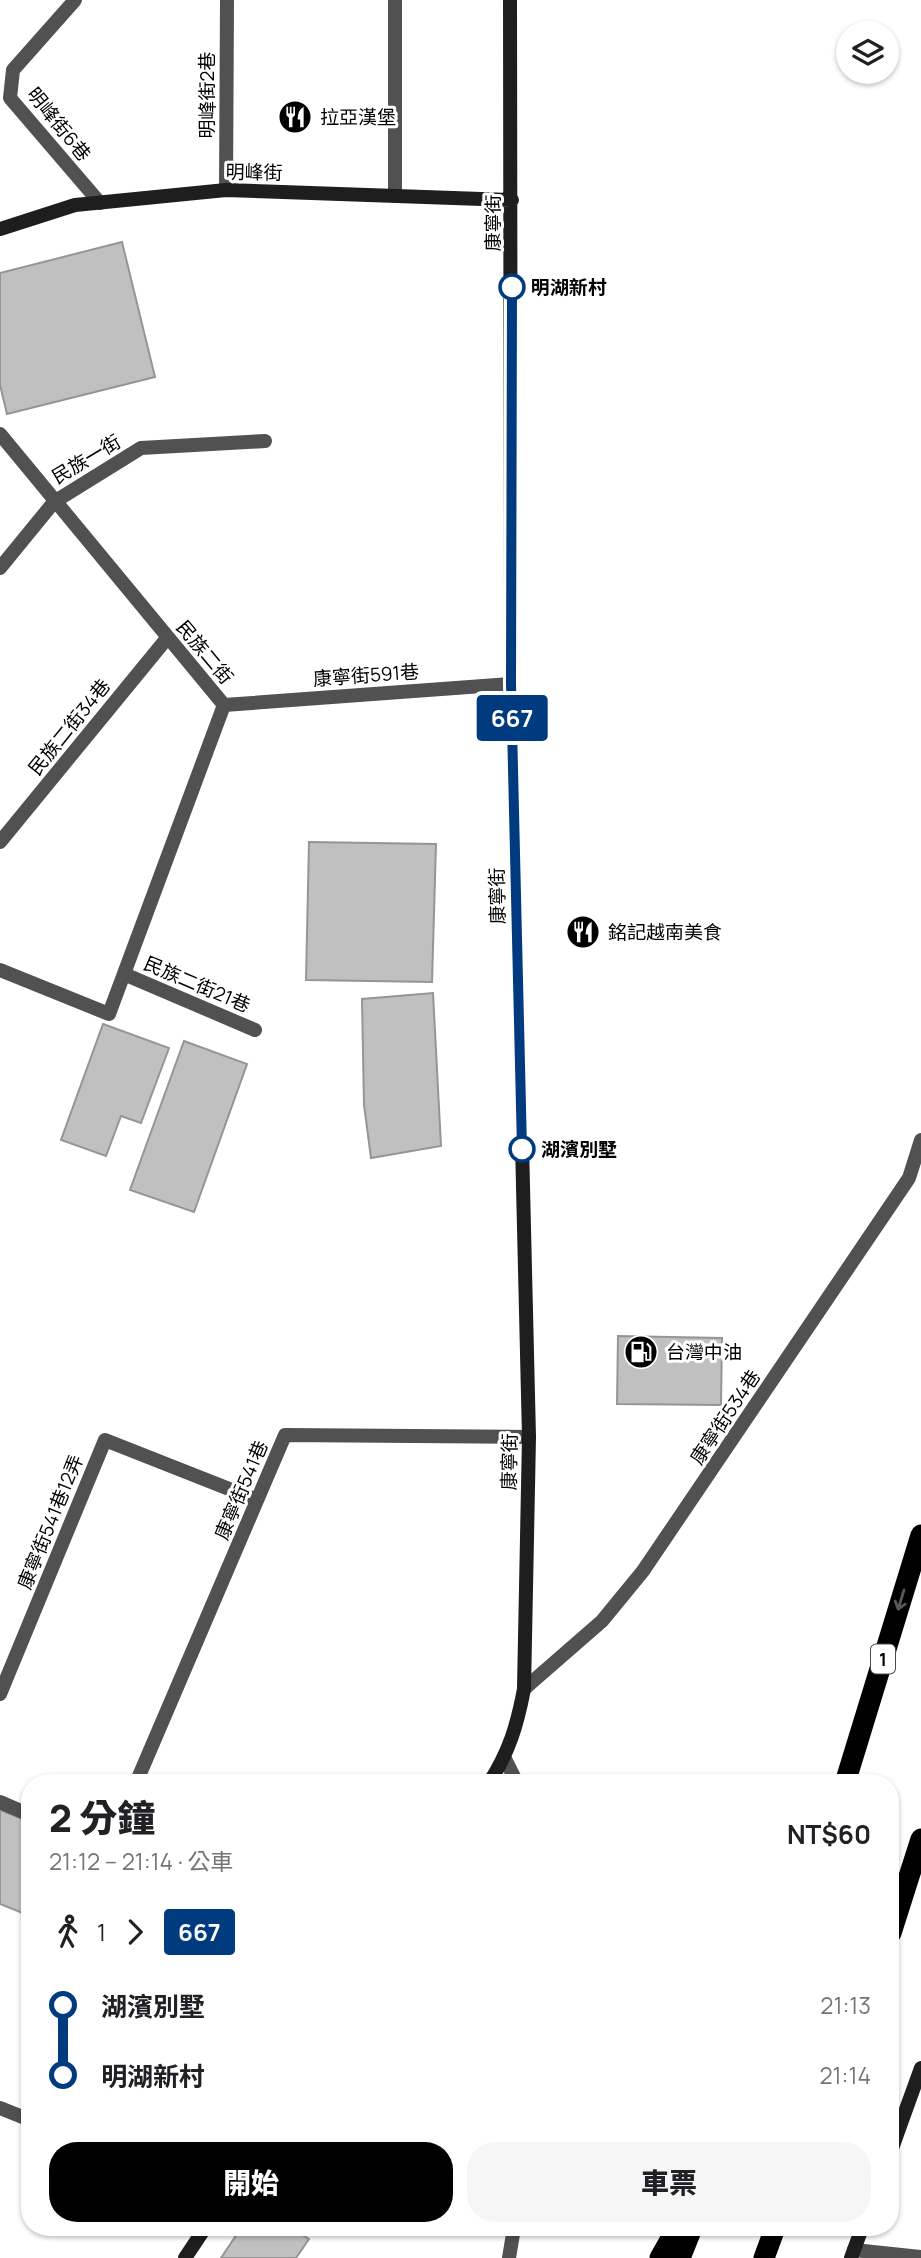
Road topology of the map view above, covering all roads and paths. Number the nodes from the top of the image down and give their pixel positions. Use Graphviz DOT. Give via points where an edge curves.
graph roads {
  1 [pos="75,0"];
  2 [pos="226,0"];
  3 [pos="395,0"];
  4 [pos="510,0"];
  5 [pos="226,190"];
  6 [pos="395,196"];
  7 [pos="512,200"];
  8 [pos="100,203"];
  9 [pos="0,229"];
  10 [pos="0,434"];
  11 [pos="265,441"];
  12 [pos="54,502"];
  13 [pos="0,568"];
  14 [pos="168,637"];
  15 [pos="511,684"];
  16 [pos="224,705"];
  17 [pos="0,842"];
  18 [pos="0,970"];
  19 [pos="124,974"];
  20 [pos="255,1030"];
  21 [pos="921,1140"];
  22 [pos="528,1437"];
  23 [pos="257,1500"];
  24 [pos="921,1535"];
  25 [pos="524,1689"];
  26 [pos="0,1693"];
  27 [pos="505,1759"];
  28 [pos="140,1774"];
  29 [pos="495,1774"];
  30 [pos="512,1774"];
  31 [pos="848,1774"];
  32 [pos="0,1802"];
  33 [pos="21,1811"];
  34 [pos="921,1839"];
  35 [pos="899,1908"];
  36 [pos="921,2068"];
  37 [pos="0,2108"];
  38 [pos="21,2116"];
  39 [pos="899,2129"];
  40 [pos="200,2236"];
  41 [pos="510,2236"];
  42 [pos="672,2236"];
  43 [pos="689,2236"];
  44 [pos="772,2236"];
  45 [pos="859,2236"];
  46 [pos="853,2254"];
  47 [pos="921,2257"];
  48 [pos="185,2258"];
  49 [pos="509,2258"];
  50 [pos="660,2258"];
  51 [pos="680,2258"];
  52 [pos="764,2258"];
  1 -- 8 [label="street, 明峰街6巷" via="13,70 10,98"];
  2 -- 5 [label="street, 明峰街2巷"];
  3 -- 6 [label="street"];
  4 -- 7 [label="street, 康寧街"];
  5 -- 6 [label="street, 明峰街"];
  5 -- 8 [label="street, 明峰街"];
  6 -- 7 [label="street, 明峰街"];
  7 -- 15 [label="street, 康寧街"];
  8 -- 9 [label="street, 明峰街" via="75,205"];
  10 -- 12 [label="street, 民族二街"];
  11 -- 12 [label="street, 民族一街" via="141,448"];
  12 -- 13 [label="street, 民族一街"];
  12 -- 14 [label="street, 民族二街"];
  14 -- 16 [label="street, 民族二街"];
  14 -- 17 [label="street, 民族二街34巷"];
  15 -- 16 [label="street, 康寧街591巷"];
  15 -- 22 [label="street, 康寧街"];
  16 -- 19 [label="street, 民族二街"];
  18 -- 19 [label="street, 民族二街" via="109,1014"];
  19 -- 20 [label="street, 民族二街21巷"];
  21 -- 25 [label="street, 康寧街534巷" via="909,1178 643,1571 602,1621"];
  22 -- 23 [label="street, 康寧街541巷" via="285,1435"];
  22 -- 25 [label="street, 康寧街"];
  23 -- 26 [label="street, 康寧街541巷12弄" via="105,1440"];
  23 -- 28 [label="street, 康寧街541巷"];
  24 -- 31 [label="highway, 1, one-way"];
  25 -- 27 [label="street, 康寧街"];
  27 -- 29 [label="street, 康寧街"];
  27 -- 30 [label="street"];
  32 -- 33 [label="street"];
  34 -- 35 [label="highway"];
  36 -- 39 [label="street"];
  37 -- 38 [label="street"];
  40 -- 48 [label="street"];
  41 -- 49 [label="street"];
  42 -- 50 [label="highway"];
  43 -- 51 [label="highway"];
  44 -- 52 [label="highway"];
  45 -- 46 [label="street"];
  46 -- 47 [label="street"];
}
